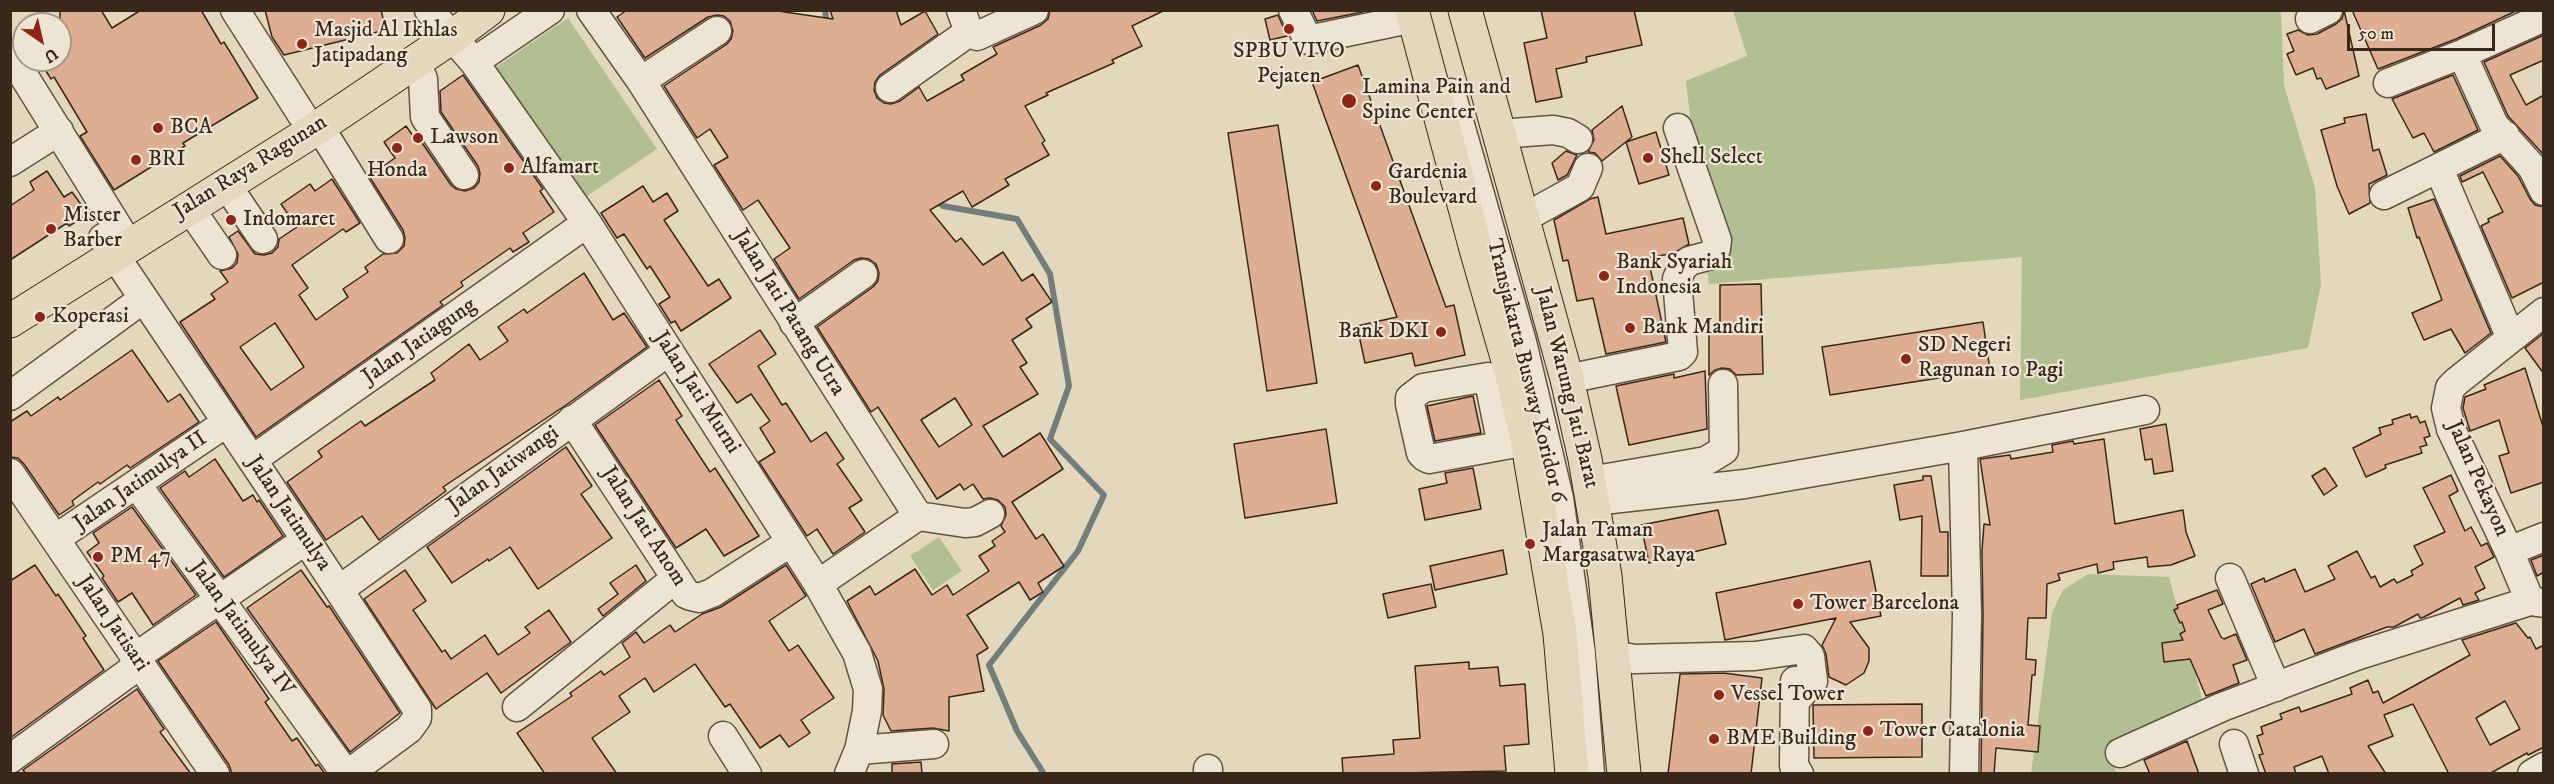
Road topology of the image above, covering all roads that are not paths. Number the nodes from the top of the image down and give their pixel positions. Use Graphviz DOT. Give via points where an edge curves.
graph roads {
  1 [pos="234,10"];
  2 [pos="488,10"];
  3 [pos="550,10"];
  4 [pos="591,10"];
  5 [pos="1034,10"];
  6 [pos="1293,10"];
  7 [pos="1449,10"];
  8 [pos="1465,10"];
  9 [pos="1419,13"];
  10 [pos="2544,17"];
  11 [pos="444,20"];
  12 [pos="969,26"];
  13 [pos="717,32"];
  14 [pos="10,54"];
  15 [pos="2462,54"];
  16 [pos="416,61"];
  17 [pos="474,62"];
  18 [pos="641,81"];
  19 [pos="2388,82"];
  20 [pos="890,88"];
  21 [pos="311,120"];
  22 [pos="1678,128"];
  23 [pos="59,130"];
  24 [pos="1499,134"];
  25 [pos="2505,135"];
  26 [pos="1578,139"];
  27 [pos="10,162"];
  28 [pos="1588,168"];
  29 [pos="2439,169"];
  30 [pos="464,175"];
  31 [pos="226,184"];
  32 [pos="2544,191"];
  33 [pos="2384,195"];
  34 [pos="189,207"];
  35 [pos="1522,219"];
  36 [pos="588,223"];
  37 [pos="116,238"];
  38 [pos="263,239"];
  39 [pos="389,239"];
  40 [pos="222,255"];
  41 [pos="863,274"];
  42 [pos="10,296"];
  43 [pos="143,299"];
  44 [pos="2544,312"];
  45 [pos="10,321"];
  46 [pos="794,323"];
  47 [pos="2510,336"];
  48 [pos="669,351"];
  49 [pos="1500,374"];
  50 [pos="1567,379"];
  51 [pos="1723,384"];
  52 [pos="10,396"];
  53 [pos="2145,410"];
  54 [pos="572,420"];
  55 [pos="226,423"];
  56 [pos="1514,442"];
  57 [pos="1963,446"];
  58 [pos="252,460"];
  59 [pos="10,473"];
  60 [pos="137,484"];
  61 [pos="1592,491"];
  62 [pos="990,514"];
  63 [pos="918,516"];
  64 [pos="2544,537"];
  65 [pos="55,539"];
  66 [pos="306,540"];
  67 [pos="791,542"];
  68 [pos="2509,551"];
  69 [pos="676,578"];
  70 [pos="2230,578"];
  71 [pos="818,584"];
  72 [pos="339,590"];
  73 [pos="220,601"];
  74 [pos="2537,602"];
  75 [pos="1614,656"];
  76 [pos="137,661"];
  77 [pos="2276,687"];
  78 [pos="517,707"];
  79 [pos="723,736"];
  80 [pos="934,744"];
  81 [pos="2234,744"];
  82 [pos="2121,753"];
  83 [pos="14,762"];
  84 [pos="854,762"];
  85 [pos="2544,767"];
  86 [pos="215,774"];
  87 [pos="347,774"];
  88 [pos="747,774"];
  89 [pos="1572,774"];
  90 [pos="1590,774"];
  91 [pos="1610,774"];
  92 [pos="1624,774"];
  93 [pos="1799,774"];
  94 [pos="1964,774"];
  95 [pos="2244,774"];
  96 [pos="2532,774"];
  1 -- 21 [label="street"];
  2 -- 11 [label="main road, Jalan Raya Ragunan"];
  3 -- 17 [label="street"];
  4 -- 18 [label="street, Jalan Jati Patang Utra"];
  5 -- 12 [label="street"];
  6 -- 9 [label="street" via="1308,40"];
  7 -- 91 [label="street, Transjakarta Busway Koridor 6" via="1562,412 1597,628"];
  8 -- 24 [label="main road, Jalan Warung Jati Barat"];
  9 -- 49 [label="main road" via="1476,249"];
  9 -- 90 [label="street, Transjakarta Busway Koridor 6" via="1522,342 1559,498 1581,653"];
  10 -- 15 [label="street"];
  11 -- 16 [label="main road, Jalan Raya Ragunan"];
  11 -- 17 [label="street, Jalan Jati Murni"];
  11 -- 21 [label="main road, Jalan Raya Ragunan"];
  12 -- 20 [label="street"];
  13 -- 18 [label="street"];
  14 -- 23 [label="street, Jalan Jatimulya"];
  15 -- 19 [label="street"];
  15 -- 25 [label="street" via="2494,125"];
  16 -- 21 [label="main road, Jalan Raya Ragunan"];
  16 -- 30 [label="street" via="423,79 425,117"];
  17 -- 36 [label="street, Jalan Jati Murni"];
  18 -- 46 [label="street, Jalan Jati Patang Utra"];
  21 -- 31 [label="main road, Jalan Raya Ragunan"];
  21 -- 37 [label="main road, Jalan Raya Ragunan"];
  21 -- 39 [label="street"];
  22 -- 50 [label="street" via="1717,240 1711,255 1689,261 1677,279 1683,352"];
  23 -- 27 [label="street"];
  23 -- 37 [label="street, Jalan Jatimulya"];
  24 -- 26 [label="street" via="1553,130"];
  24 -- 35 [label="main road, Jalan Warung Jati Barat"];
  25 -- 29 [label="street"];
  25 -- 32 [label="street" via="2532,167"];
  28 -- 35 [label="street" via="1580,188"];
  29 -- 33 [label="street"];
  29 -- 47 [label="street"];
  31 -- 34 [label="main road, Jalan Raya Ragunan"];
  31 -- 38 [label="street"];
  34 -- 37 [label="main road, Jalan Raya Ragunan"];
  34 -- 40 [label="street"];
  35 -- 50 [label="main road, Jalan Warung Jati Barat"];
  36 -- 48 [label="street, Jalan Jati Murni"];
  36 -- 58 [label="street, Jalan Jatiagung"];
  37 -- 42 [label="main road, Jalan Raya Ragunan"];
  37 -- 43 [label="street, Jalan Jatimulya"];
  37 -- 45 [label="main road, Jalan Raya Ragunan"];
  41 -- 46 [label="street"];
  43 -- 52 [label="street"];
  43 -- 55 [label="street, Jalan Jatimulya"];
  44 -- 47 [label="street, Jalan Pekayon"];
  46 -- 63 [label="street, Jalan Jati Patang Utra"];
  47 -- 68 [label="street, Jalan Pekayon" via="2450,388 2446,408 2451,429"];
  48 -- 54 [label="street, Jalan Jatiwangi"];
  48 -- 67 [label="street, Jalan Jati Murni"];
  49 -- 56 [label="main road"];
  49 -- 56 [label="street" via="1423,388 1410,398 1410,404 1421,453 1429,459"];
  50 -- 61 [label="main road, Jalan Warung Jati Barat"];
  51 -- 61 [label="street" via="1724,450 1706,461"];
  53 -- 57 [label="street"];
  54 -- 69 [label="street, Jalan Jati Anom"];
  54 -- 72 [label="street, Jalan Jatiwangi"];
  55 -- 58 [label="street, Jalan Jatimulya"];
  55 -- 60 [label="street, Jalan Jatimulya II"];
  56 -- 89 [label="main road" via="1560,634"];
  57 -- 61 [label="street" via="1745,484"];
  57 -- 94 [label="street" via="1967,615"];
  58 -- 66 [label="street, Jalan Jatimulya"];
  59 -- 65 [label="street, Jalan Jatisari"];
  60 -- 65 [label="street, Jalan Jatimulya II"];
  60 -- 73 [label="street, Jalan Jatimulya IV"];
  61 -- 75 [label="main road, Jalan Warung Jati Barat"];
  62 -- 63 [label="street" via="965,523"];
  63 -- 71 [label="street"];
  64 -- 68 [label="street"];
  65 -- 76 [label="street, Jalan Jatisari"];
  66 -- 72 [label="street, Jalan Jatimulya"];
  66 -- 73 [label="street"];
  67 -- 69 [label="street, Jalan Jati Anom" via="699,598 687,594"];
  67 -- 71 [label="street, Jalan Jati Murni"];
  68 -- 74 [label="street, Jalan Pekayon"];
  69 -- 78 [label="street"];
  70 -- 77 [label="street"];
  71 -- 84 [label="street, Jalan Jati Murni" via="857,653 868,689"];
  72 -- 87 [label="street, Jalan Jatimulya" via="418,713 409,729"];
  73 -- 76 [label="street"];
  73 -- 87 [label="street, Jalan Jatimulya IV"];
  74 -- 77 [label="street" via="2356,656"];
  75 -- 92 [label="main road, Jalan Warung Jati Barat"];
  75 -- 93 [label="street" via="1755,656 1783,651 1795,664 1794,766"];
  76 -- 83 [label="street"];
  76 -- 86 [label="street, Jalan Jatisari"];
  77 -- 82 [label="street"];
  79 -- 88 [label="street"];
  80 -- 84 [label="street"];
  81 -- 95 [label="street"];
  85 -- 96 [label="street"];
}
